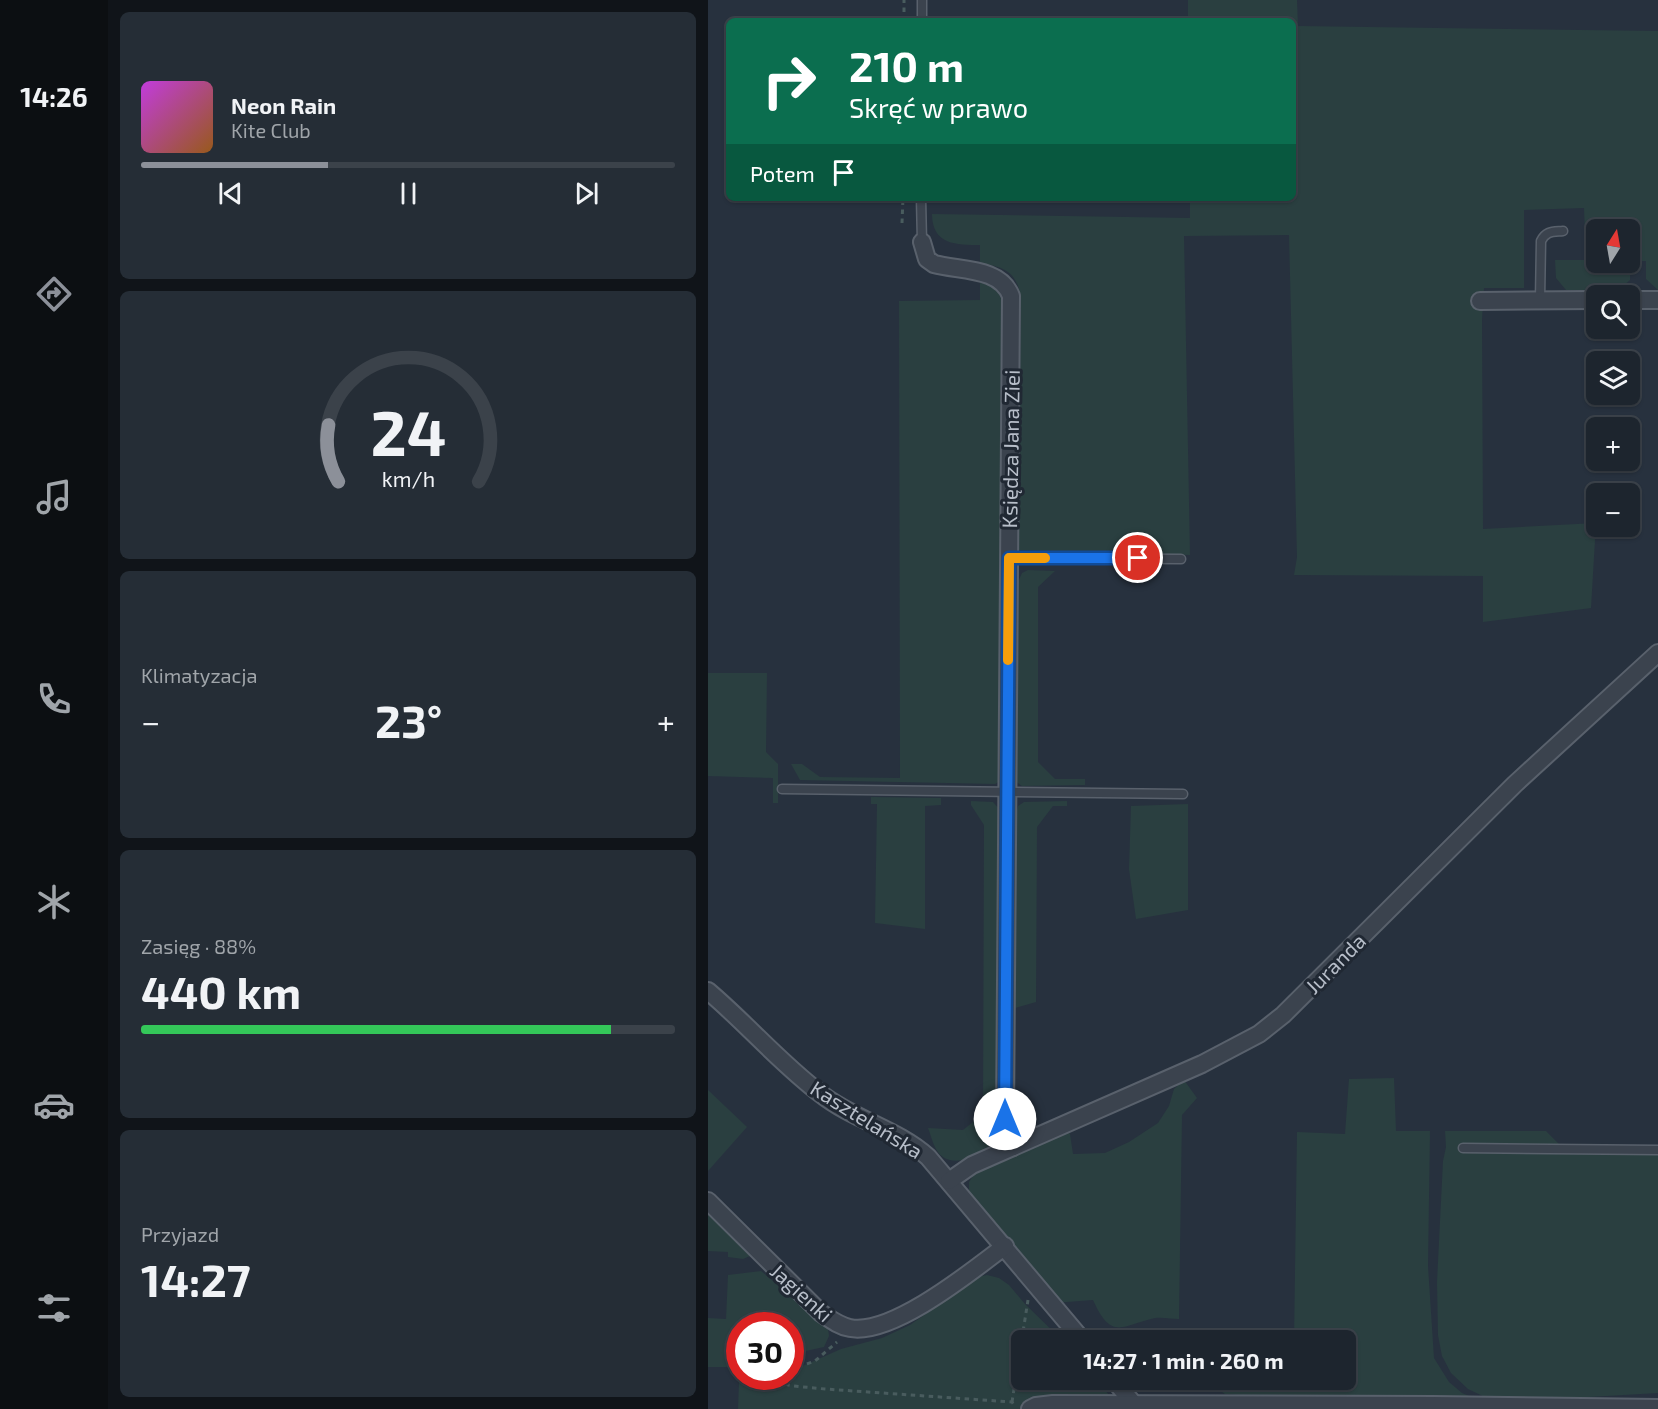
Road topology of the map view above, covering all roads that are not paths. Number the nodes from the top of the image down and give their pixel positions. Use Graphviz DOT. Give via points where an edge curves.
graph roads {
  1 [pos="922,0"];
  2 [pos="922,18"];
  3 [pos="921,201"];
  4 [pos="1563,231"];
  5 [pos="922,242"];
  6 [pos="1540,300"];
  7 [pos="1586,300"];
  8 [pos="1640,300"];
  9 [pos="1658,300"];
  10 [pos="1480,301"];
  11 [pos="1009,558"];
  12 [pos="1181,559"];
  13 [pos="1656,659"];
  14 [pos="783,789"];
  15 [pos="1007,792"];
  16 [pos="1183,794"];
  17 [pos="708,992"];
  18 [pos="1013,1147"];
  19 [pos="1463,1148"];
  20 [pos="1658,1150"];
  21 [pos="949,1181"];
  22 [pos="708,1201"];
  23 [pos="1005,1246"];
  24 [pos="1074,1330"];
  25 [pos="1122,1390"];
  26 [pos="1136,1406"];
  27 [pos="1658,1408"];
  28 [pos="1030,1409"];
  1 -- 2 [label="lane"];
  3 -- 5 [label="lane"];
  4 -- 6 [label="lane" via="1548,232 1541,242"];
  5 -- 11 [label="street, Księdza Jana Ziei" via="927,260 992,276 1008,288 1011,296"];
  6 -- 7 [label="street"];
  6 -- 10 [label="street"];
  8 -- 9 [label="street"];
  11 -- 12 [label="lane"];
  11 -- 15 [label="street, Księdza Jana Ziei"];
  13 -- 18 [label="street, Juranda" via="1515,784 1283,1016 1259,1034 1202,1064"];
  14 -- 15 [label="lane"];
  15 -- 16 [label="lane"];
  15 -- 18 [label="street, Księdza Jana Ziei" via="1005,1119"];
  17 -- 21 [label="street, Kasztelańska" via="821,1095 910,1143"];
  18 -- 21 [label="street, Juranda" via="972,1165"];
  19 -- 20 [label="lane"];
  21 -- 23 [label="street, Kasztelańska"];
  22 -- 23 [label="street, Jagienki" via="821,1312 849,1328 871,1328 909,1312"];
  23 -- 24 [label="street, Kasztelańska"];
  25 -- 26 [label="street"];
  26 -- 27 [label="street"];
  26 -- 28 [label="street" via="1053,1404"];
}
